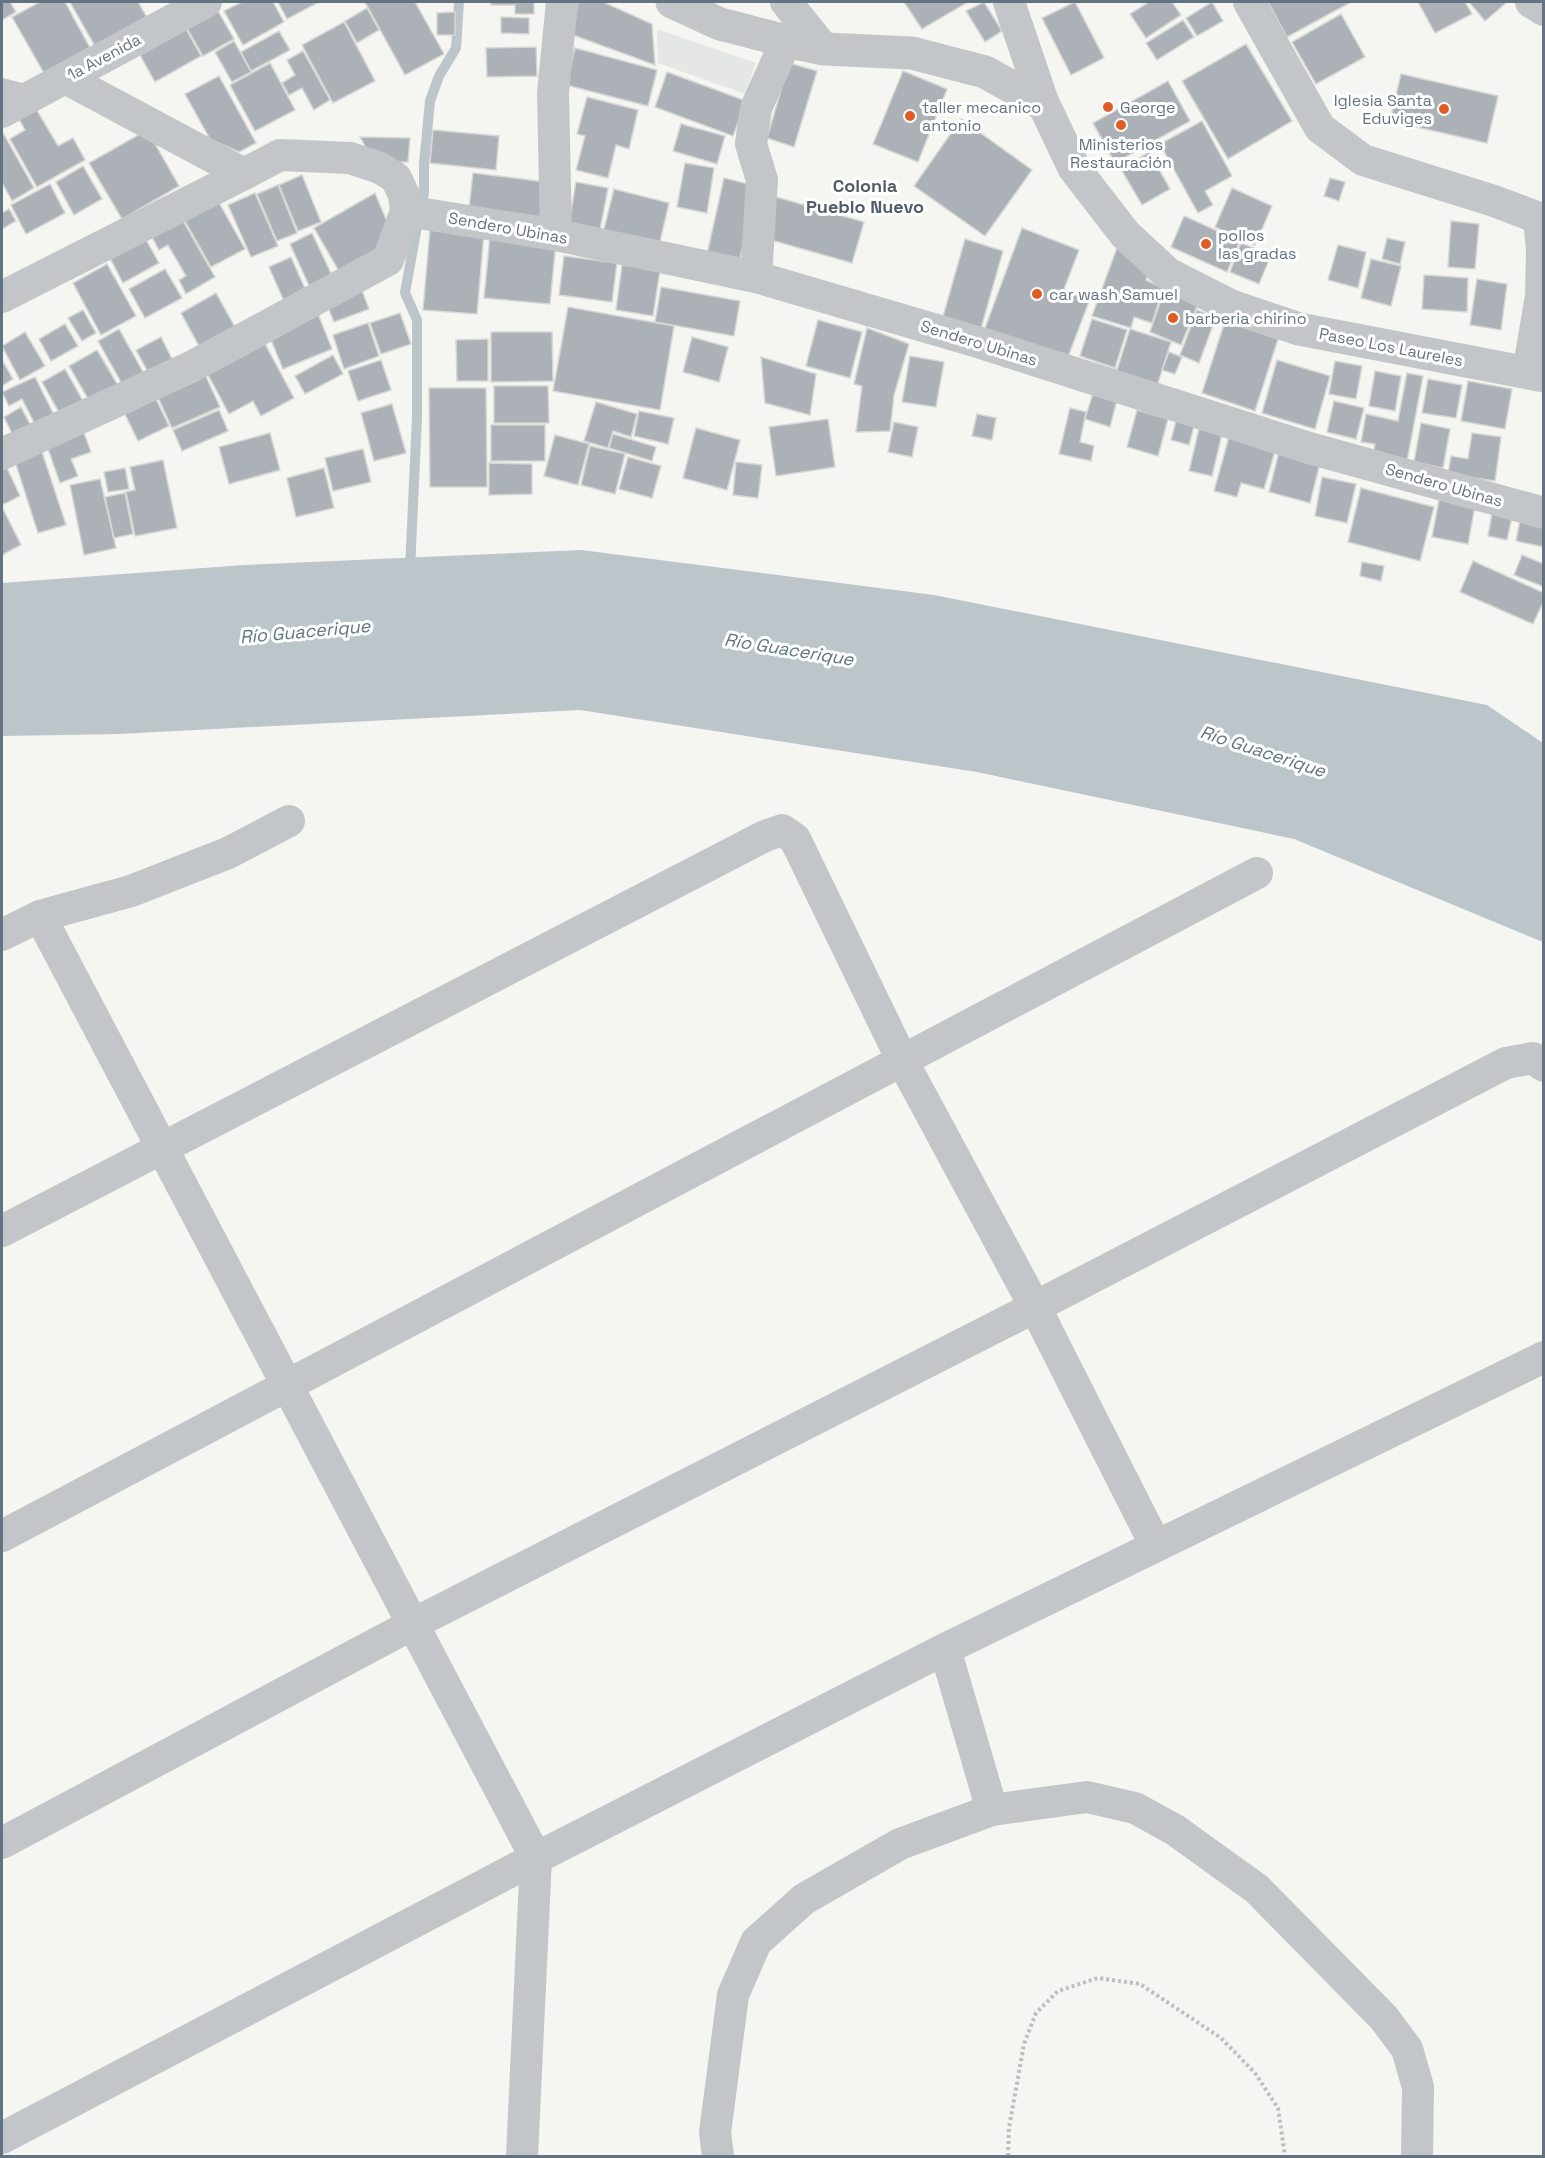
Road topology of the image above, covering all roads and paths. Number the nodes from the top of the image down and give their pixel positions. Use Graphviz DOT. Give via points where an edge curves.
graph roads {
  1 [pos="206,2"];
  2 [pos="561,2"];
  3 [pos="672,2"];
  4 [pos="786,2"];
  5 [pos="1009,2"];
  6 [pos="1249,2"];
  7 [pos="1531,2"];
  8 [pos="1544,10"];
  9 [pos="786,41"];
  10 [pos="824,49"];
  11 [pos="65,78"];
  12 [pos="2,86"];
  13 [pos="35,94"];
  14 [pos="1044,105"];
  15 [pos="2,112"];
  16 [pos="244,174"];
  17 [pos="406,211"];
  18 [pos="556,235"];
  19 [pos="756,277"];
  20 [pos="2,297"];
  21 [pos="1536,374"];
  22 [pos="2,454"];
  23 [pos="1544,513"];
  24 [pos="289,821"];
  25 [pos="1257,873"];
  26 [pos="40,916"];
  27 [pos="2,935"];
  28 [pos="903,1062"];
  29 [pos="1544,1066"];
  30 [pos="163,1149"];
  31 [pos="2,1231"];
  32 [pos="1035,1307"];
  33 [pos="1544,1357"];
  34 [pos="286,1383"];
  35 [pos="2,1536"];
  36 [pos="1156,1546"];
  37 [pos="413,1624"];
  38 [pos="945,1649"];
  39 [pos="992,1810"];
  40 [pos="2,1843"];
  41 [pos="536,1858"];
  42 [pos="2,2138"];
  43 [pos="522,2157"];
  44 [pos="718,2157"];
  45 [pos="1008,2157"];
  46 [pos="1285,2157"];
  47 [pos="1417,2157"];
  1 -- 11 [label="street, 1a Avenida"];
  2 -- 18 [label="street" via="553,93"];
  3 -- 9 [label="street" via="720,24"];
  4 -- 10 [label="street"];
  5 -- 14 [label="street"];
  6 -- 21 [label="street" via="1320,128 1329,135 1363,160 1539,218 1542,250"];
  7 -- 8 [label="street"];
  9 -- 10 [label="street"];
  9 -- 19 [label="street" via="756,108 751,144 762,180"];
  10 -- 14 [label="street" via="912,53 985,72"];
  11 -- 13 [label="street, 1a Avenida"];
  11 -- 16 [label="street"];
  12 -- 13 [label="lane"];
  13 -- 15 [label="street, 1a Avenida"];
  14 -- 21 [label="street, Paseo Los Laureles" via="1074,168 1125,234 1168,274 1231,306 1299,329"];
  16 -- 17 [label="street" via="280,155 350,158 396,178"];
  16 -- 20 [label="street"];
  17 -- 18 [label="street, Sendero Ubinas"];
  17 -- 22 [label="street" via="388,260 193,366"];
  18 -- 19 [label="street, Sendero Ubinas"];
  19 -- 23 [label="street, Sendero Ubinas" via="1309,448"];
  24 -- 26 [label="street" via="228,853 131,891"];
  25 -- 28 [label="street"];
  26 -- 27 [label="street"];
  26 -- 30 [label="street"];
  28 -- 30 [label="street" via="795,839 782,830"];
  28 -- 32 [label="street"];
  28 -- 34 [label="street"];
  29 -- 32 [label="street" via="1533,1058 1506,1063"];
  30 -- 31 [label="street"];
  30 -- 34 [label="street"];
  32 -- 36 [label="street"];
  32 -- 37 [label="street"];
  33 -- 36 [label="street"];
  34 -- 35 [label="street"];
  34 -- 37 [label="street"];
  36 -- 38 [label="street"];
  37 -- 40 [label="street"];
  37 -- 41 [label="street"];
  38 -- 39 [label="street"];
  38 -- 41 [label="street"];
  39 -- 44 [label="street" via="880,1855 804,1899 756,1942 732,1995 715,2133"];
  39 -- 47 [label="street" via="1087,1797 1135,1808 1175,1830 1257,1889 1384,2018 1407,2049 1418,2087"];
  41 -- 42 [label="street"];
  41 -- 43 [label="street"];
  45 -- 46 [label="path" via="1008,2128 1024,2044 1036,2013 1058,1991 1098,1978 1140,1984 1221,2038 1255,2073 1278,2108"];
}
